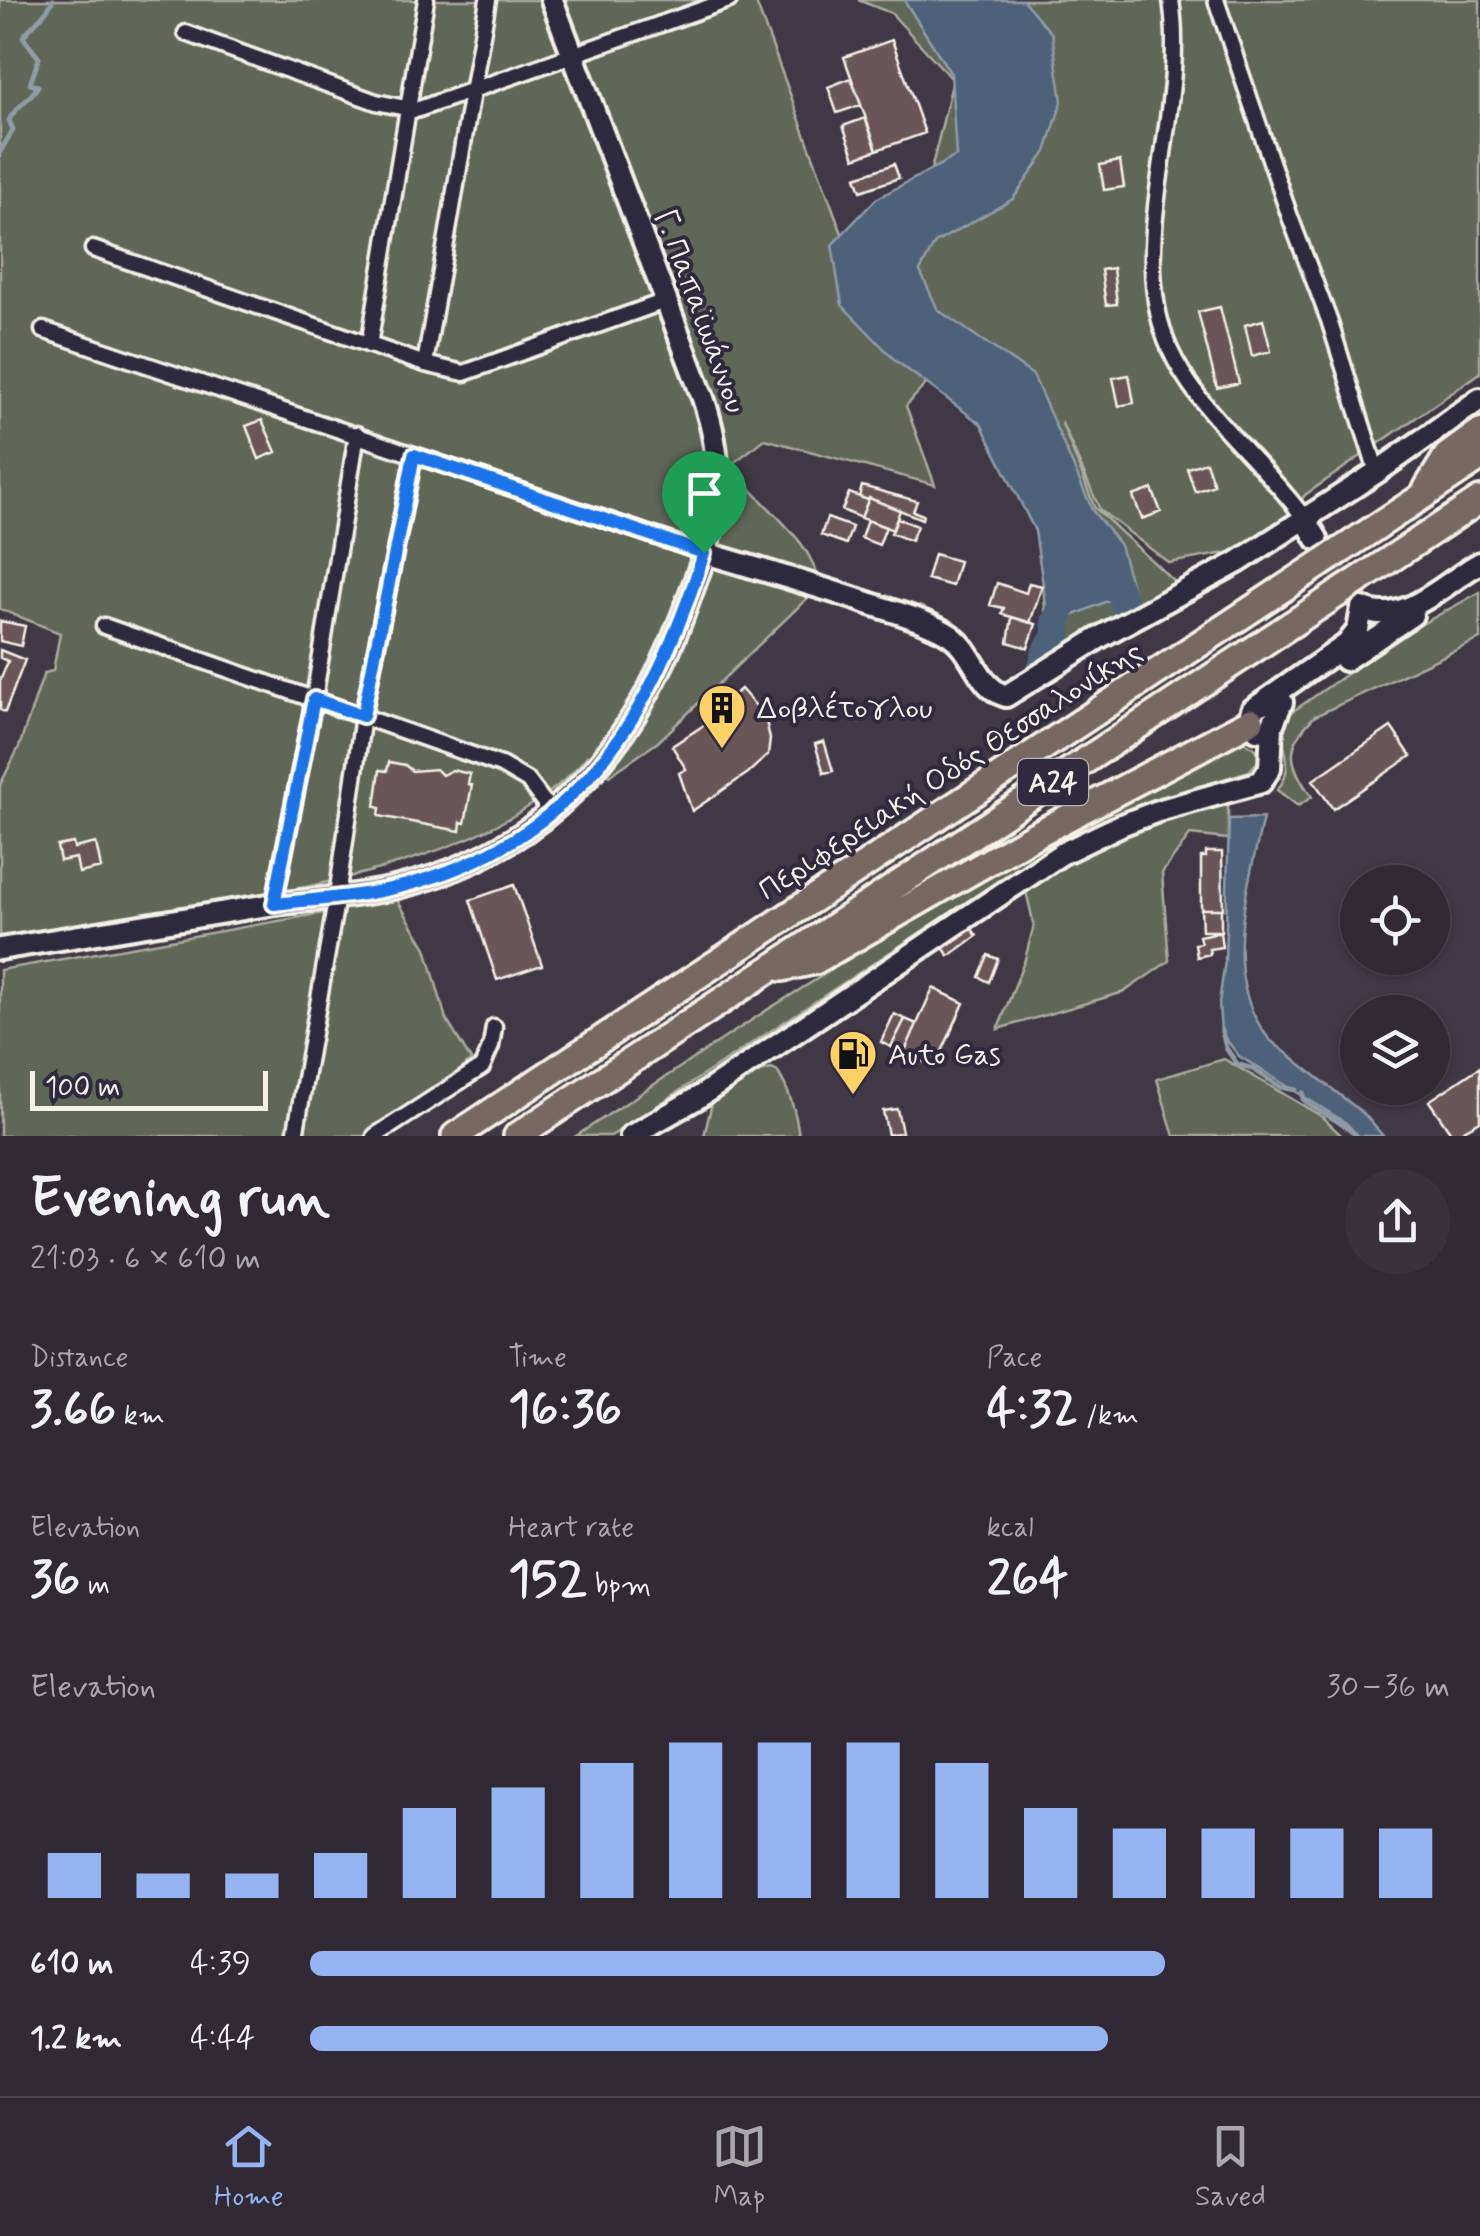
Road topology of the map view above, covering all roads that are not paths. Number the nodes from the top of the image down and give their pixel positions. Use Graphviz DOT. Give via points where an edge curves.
graph roads {
  1 [pos="426,0"];
  2 [pos="488,0"];
  3 [pos="552,0"];
  4 [pos="730,0"];
  5 [pos="1172,0"];
  6 [pos="1216,0"];
  7 [pos="186,33"];
  8 [pos="574,56"];
  9 [pos="470,92"];
  10 [pos="407,110"];
  11 [pos="93,249"];
  12 [pos="665,301"];
  13 [pos="43,330"];
  14 [pos="368,345"];
  15 [pos="425,364"];
  16 [pos="1480,399"];
  17 [pos="1480,432"];
  18 [pos="356,434"];
  19 [pos="414,455"];
  20 [pos="1480,458"];
  21 [pos="1377,472"];
  22 [pos="1422,497"];
  23 [pos="1480,500"];
  24 [pos="1304,519"];
  25 [pos="1319,552"];
  26 [pos="704,553"];
  27 [pos="1480,566"];
  28 [pos="104,626"];
  29 [pos="314,699"];
  30 [pos="1282,702"];
  31 [pos="363,716"];
  32 [pos="1251,720"];
  33 [pos="1272,750"];
  34 [pos="552,813"];
  35 [pos="337,896"];
  36 [pos="274,904"];
  37 [pos="0,950"];
  38 [pos="767,971"];
  39 [pos="494,1027"];
  40 [pos="295,1136"];
  41 [pos="375,1136"];
  42 [pos="455,1136"];
  43 [pos="518,1136"];
  44 [pos="632,1136"];
  1 -- 10 [label="street"];
  2 -- 9 [label="street"];
  3 -- 8 [label="street, Γ. Παπαϊωάννου"];
  4 -- 8 [label="street"];
  5 -- 24 [label="street" via="1175,66 1152,254 1154,303 1186,380"];
  6 -- 21 [label="street"];
  7 -- 10 [label="street"];
  8 -- 9 [label="street"];
  8 -- 12 [label="street, Γ. Παπαϊωάννου"];
  9 -- 10 [label="street"];
  9 -- 15 [label="street"];
  10 -- 14 [label="street"];
  11 -- 14 [label="street"];
  12 -- 15 [label="street" via="464,373"];
  12 -- 26 [label="street, Γ. Παπαϊωάννου" via="716,438 720,487"];
  13 -- 18 [label="street"];
  14 -- 15 [label="street"];
  16 -- 21 [label="street"];
  17 -- 22 [label="highway" via="1448,456"];
  18 -- 19 [label="street"];
  18 -- 29 [label="street"];
  19 -- 26 [label="street"];
  19 -- 31 [label="street"];
  20 -- 22 [label="highway, Περιφερειακή Οδός Θεσσαλονίκης / Α24"];
  21 -- 24 [label="street"];
  22 -- 25 [label="highway, Περιφερειακή Οδός Θεσσαλονίκης / Α24, bridge" via="1344,549"];
  23 -- 38 [label="highway, Α24, bridge"];
  24 -- 25 [label="street"];
  24 -- 26 [label="street" via="1006,696 988,686 967,650 937,628"];
  25 -- 42 [label="highway, Περιφερειακή Οδός Θεσσαλονίκης / Α24"];
  26 -- 34 [label="street, Γ. Παπαϊωάννου" via="672,644 637,713 602,763"];
  27 -- 30 [label="street"];
  27 -- 32 [label="street" via="1398,613 1362,608 1351,641 1260,702"];
  28 -- 29 [label="street"];
  29 -- 31 [label="street"];
  29 -- 36 [label="street"];
  30 -- 32 [label="street"];
  30 -- 33 [label="street"];
  31 -- 34 [label="street" via="512,770"];
  31 -- 35 [label="street"];
  32 -- 33 [label="street"];
  32 -- 38 [label="highway" via="815,961"];
  33 -- 44 [label="street" via="1261,782 1158,810 1079,844"];
  34 -- 35 [label="street, Γ. Παπαϊωάννου" via="499,848 438,875"];
  35 -- 36 [label="street, Γ. Παπαϊωάννου"];
  35 -- 40 [label="street"];
  36 -- 37 [label="street, Γ. Παπαϊωάννου"];
  38 -- 43 [label="highway, Α24"];
  39 -- 41 [label="street" via="482,1066"];
}
